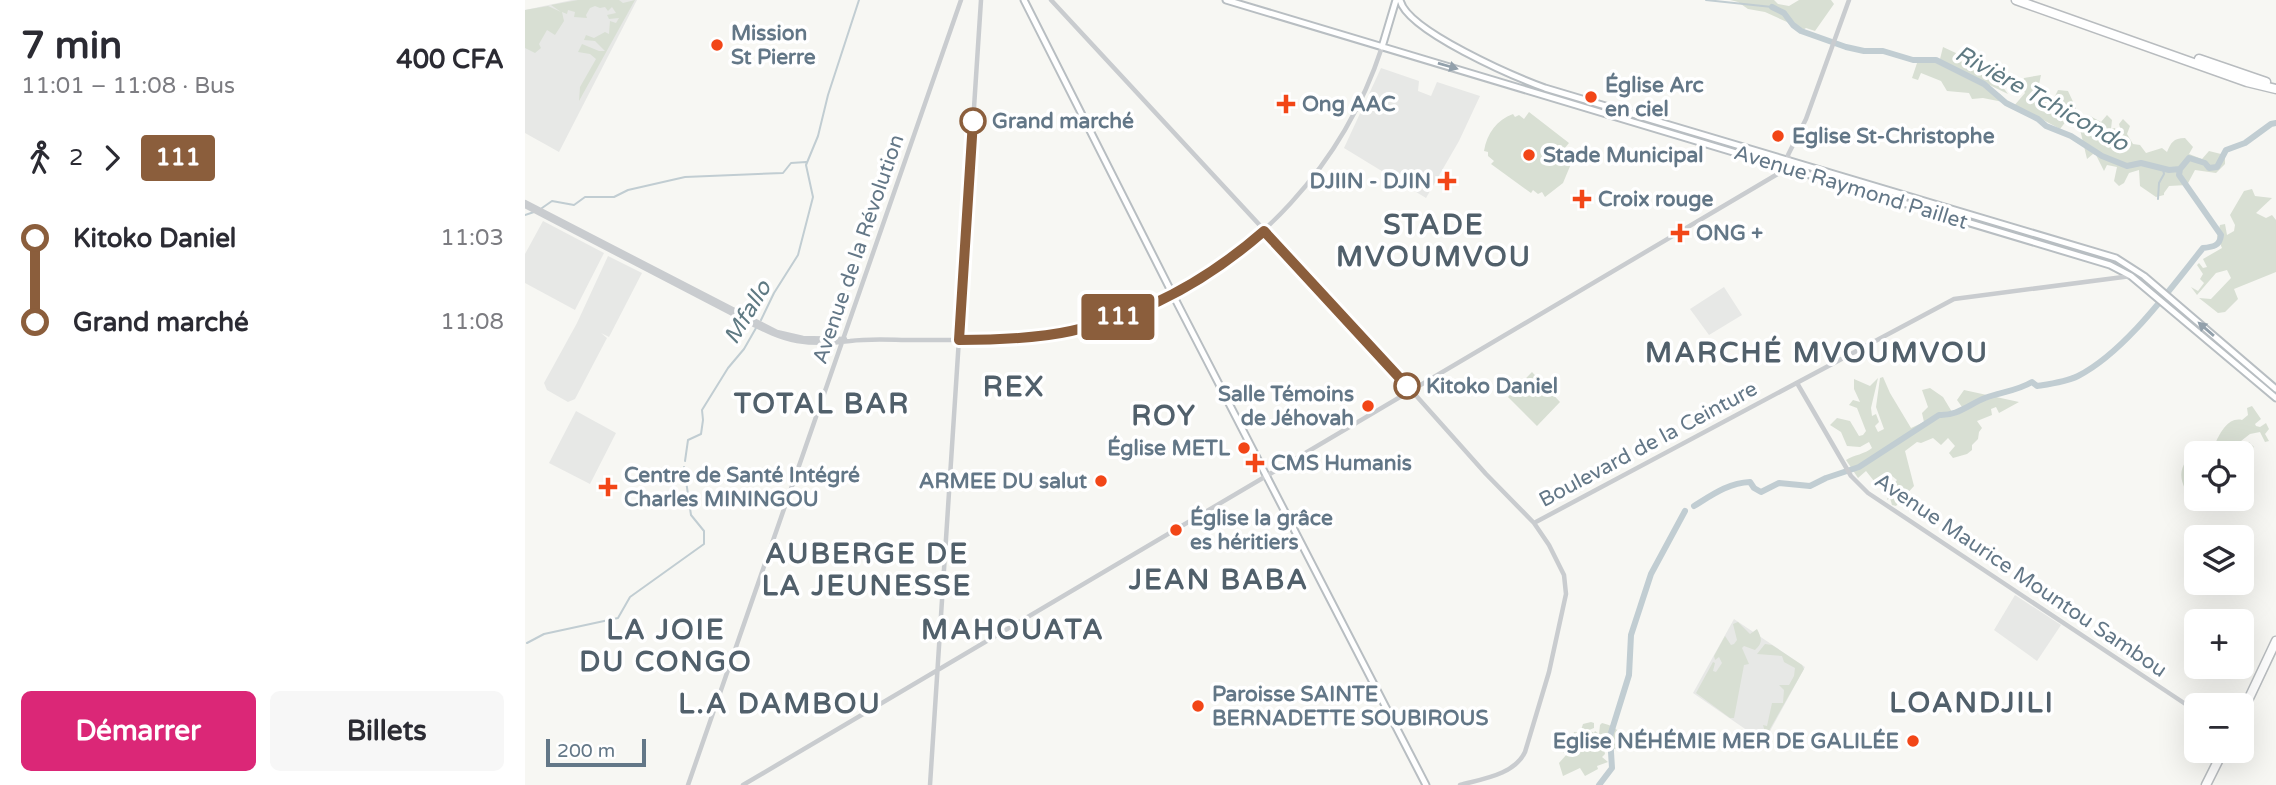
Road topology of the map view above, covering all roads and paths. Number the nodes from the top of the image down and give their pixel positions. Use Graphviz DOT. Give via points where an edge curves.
graph roads {
  1 [pos="962,0"];
  2 [pos="981,0"];
  3 [pos="1024,0"];
  4 [pos="1051,0"];
  5 [pos="1226,0"];
  6 [pos="1398,0"];
  7 [pos="1849,0"];
  8 [pos="2016,0"];
  9 [pos="2028,0"];
  10 [pos="1394,9"];
  11 [pos="1404,9"];
  12 [pos="1382,47"];
  13 [pos="2276,86"];
  14 [pos="1787,158"];
  15 [pos="1782,167"];
  16 [pos="525,204"];
  17 [pos="1264,231"];
  18 [pos="2131,276"];
  19 [pos="1173,295"];
  20 [pos="842,340"];
  21 [pos="959,340"];
  22 [pos="1797,383"];
  23 [pos="2276,389"];
  24 [pos="1411,390"];
  25 [pos="2276,398"];
  26 [pos="1266,474"];
  27 [pos="1534,523"];
  28 [pos="2276,641"];
  29 [pos="938,670"];
  30 [pos="2251,693"];
  31 [pos="2184,703"];
  32 [pos="2217,763"];
  33 [pos="690,785"];
  34 [pos="743,785"];
  35 [pos="930,785"];
  36 [pos="1426,785"];
  37 [pos="1459,785"];
  38 [pos="2206,785"];
  1 -- 20 [label="street, Avenue de la Révolution"];
  1 -- 20 [label="street, Avenue de la Révolution"];
  2 -- 21 [label="street"];
  3 -- 19 [label="main road"];
  4 -- 17 [label="street"];
  5 -- 12 [label="main road, Avenue Raymond Paillet"];
  6 -- 10 [label="main road"];
  6 -- 11 [label="main road"];
  7 -- 14 [label="street"];
  8 -- 13 [label="highway" via="2246,82"];
  9 -- 13 [label="highway"];
  10 -- 11 [label="main road"];
  10 -- 12 [label="main road"];
  11 -- 14 [label="main road" via="1464,51 1524,80"];
  12 -- 15 [label="main road, Avenue Raymond Paillet, one-way"];
  12 -- 17 [label="street" via="1371,79 1335,147"];
  14 -- 15 [label="street"];
  23 -- 14 [label="main road, one-way" via="2116,258"];
  15 -- 18 [label="main road, Avenue Raymond Paillet" via="2099,261"];
  15 -- 24 [label="street"];
  16 -- 20 [label="street" via="762,329 797,341"];
  17 -- 19 [label="street" via="1222,265"];
  17 -- 24 [label="street"];
  18 -- 22 [label="street, Boulevard de la Ceinture" via="1954,299"];
  18 -- 25 [label="main road, Avenue Raymond Paillet"];
  19 -- 21 [label="street" via="1069,332"];
  19 -- 26 [label="main road"];
  20 -- 21 [label="street"];
  20 -- 33 [label="street, Avenue de la Révolution"];
  20 -- 33 [label="street, Avenue de la Révolution"];
  21 -- 29 [label="street"];
  22 -- 27 [label="street, Boulevard de la Ceinture"];
  22 -- 31 [label="street, Avenue Maurice Mountou Sambou" via="1857,483"];
  24 -- 26 [label="street"];
  24 -- 27 [label="street"];
  26 -- 29 [label="street"];
  26 -- 36 [label="main road"];
  27 -- 37 [label="street" via="1565,575 1564,610 1549,672 1523,757 1501,773"];
  28 -- 30 [label="highway"];
  29 -- 34 [label="street"];
  29 -- 35 [label="street"];
  32 -- 38 [label="highway"];
}
